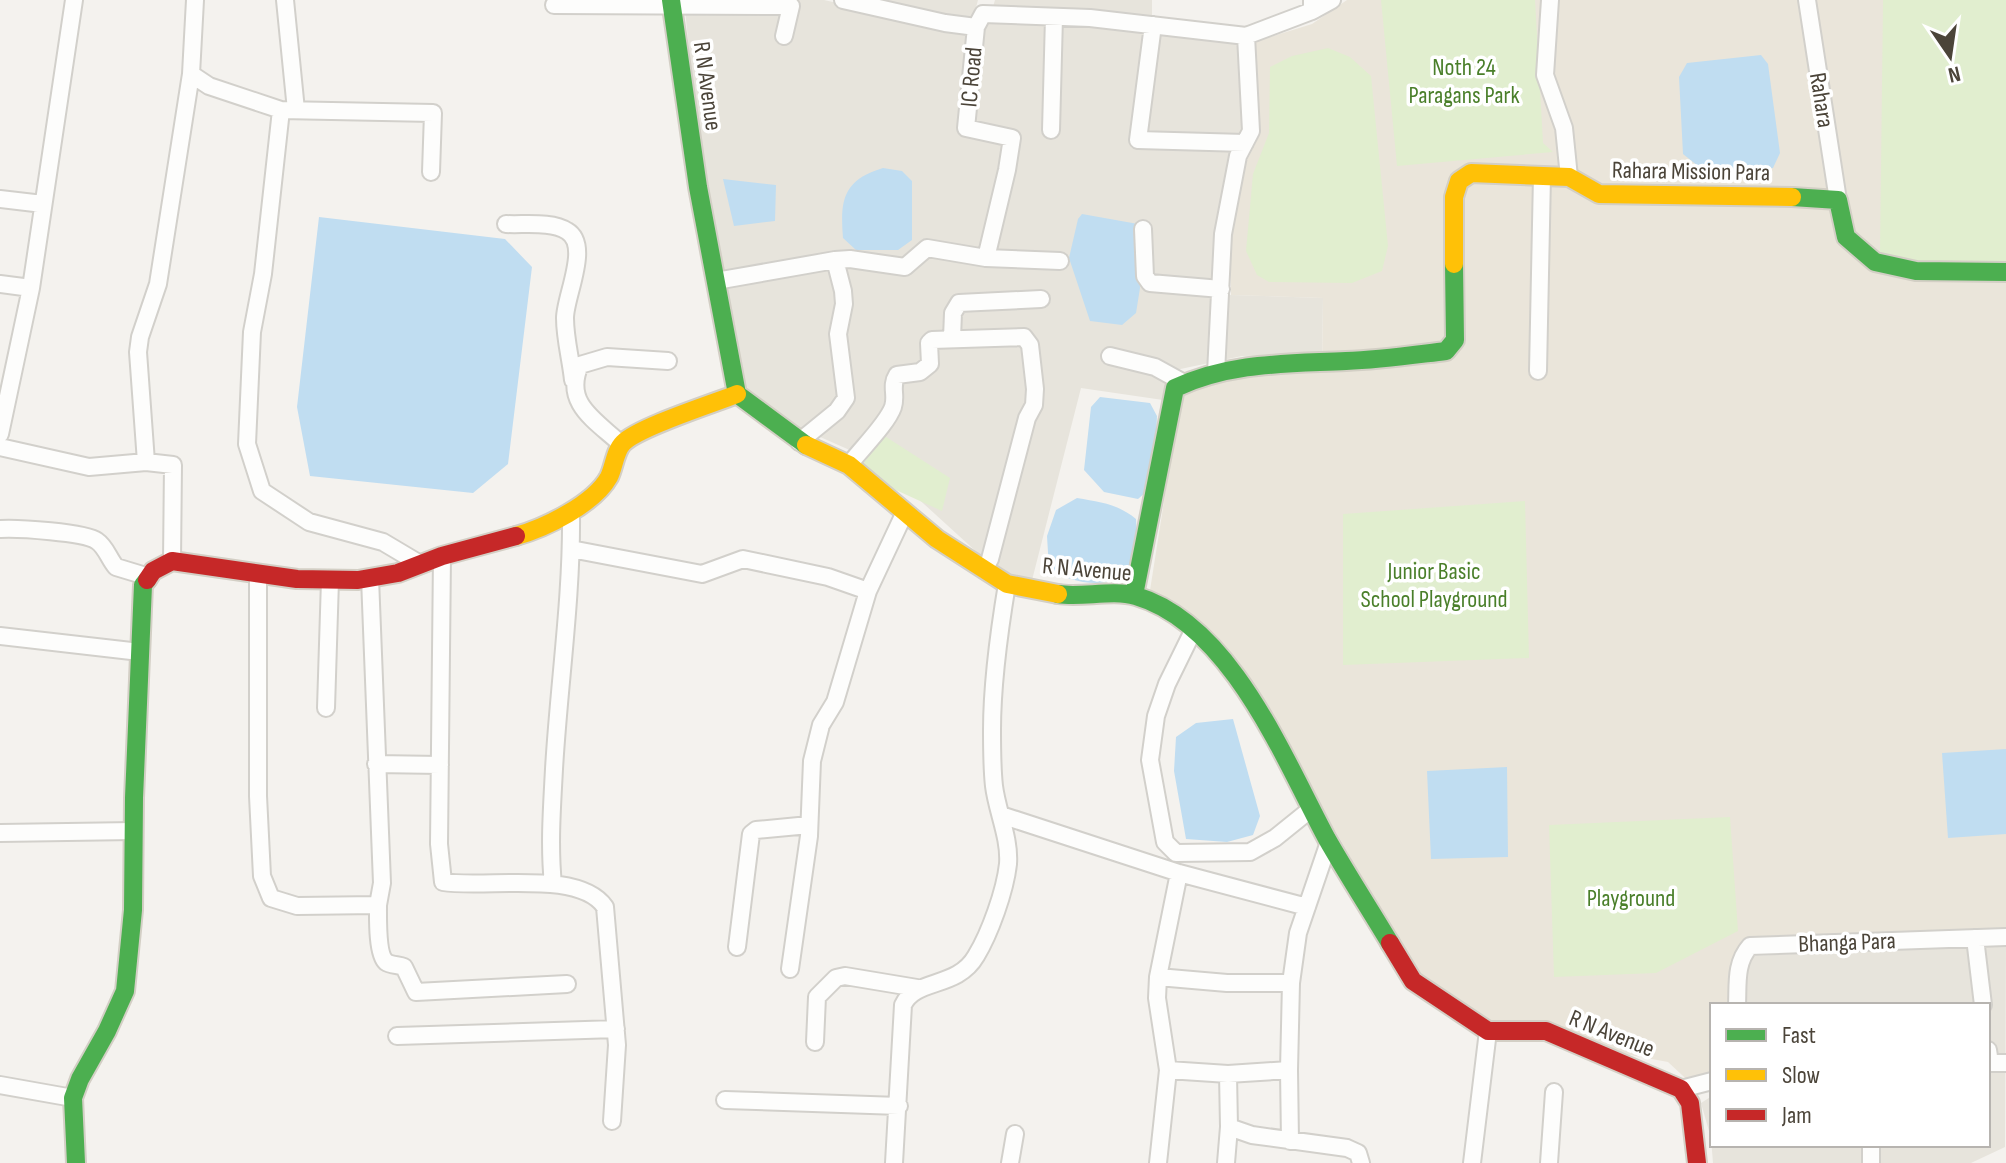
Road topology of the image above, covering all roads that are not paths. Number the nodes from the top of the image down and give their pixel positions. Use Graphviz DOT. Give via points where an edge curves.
graph roads {
  1 [pos="74,0"];
  2 [pos="195,0"];
  3 [pos="285,0"];
  4 [pos="843,0"];
  5 [pos="1071,0"];
  6 [pos="1332,0"];
  7 [pos="1550,0"];
  8 [pos="1807,0"];
  9 [pos="671,2"];
  10 [pos="554,5"];
  11 [pos="1312,6"];
  12 [pos="982,14"];
  13 [pos="1062,17"];
  14 [pos="1153,25"];
  15 [pos="784,36"];
  16 [pos="1246,36"];
  17 [pos="191,74"];
  18 [pos="289,110"];
  19 [pos="1051,130"];
  20 [pos="1245,143"];
  21 [pos="431,172"];
  22 [pos="1542,176"];
  23 [pos="1569,177"];
  24 [pos="0,199"];
  25 [pos="1838,200"];
  26 [pos="43,204"];
  27 [pos="506,224"];
  28 [pos="1143,229"];
  29 [pos="986,258"];
  30 [pos="835,260"];
  31 [pos="1060,261"];
  32 [pos="2006,272"];
  33 [pos="716,281"];
  34 [pos="0,284"];
  35 [pos="31,288"];
  36 [pos="1221,289"];
  37 [pos="1041,299"];
  38 [pos="952,338"];
  39 [pos="1110,356"];
  40 [pos="668,361"];
  41 [pos="1538,371"];
  42 [pos="1216,373"];
  43 [pos="6,379"];
  44 [pos="573,380"];
  45 [pos="1184,383"];
  46 [pos="737,394"];
  47 [pos="0,434"];
  48 [pos="799,442"];
  49 [pos="621,444"];
  50 [pos="0,447"];
  51 [pos="146,462"];
  52 [pos="849,465"];
  53 [pos="905,512"];
  54 [pos="571,513"];
  55 [pos="0,529"];
  56 [pos="571,549"];
  57 [pos="442,556"];
  58 [pos="172,561"];
  59 [pos="420,564"];
  60 [pos="984,570"];
  61 [pos="258,573"];
  62 [pos="149,577"];
  63 [pos="370,578"];
  64 [pos="330,580"];
  65 [pos="1007,584"];
  66 [pos="868,591"];
  67 [pos="1134,595"];
  68 [pos="1194,629"];
  69 [pos="0,636"];
  70 [pos="140,652"];
  71 [pos="326,708"];
  72 [pos="376,764"];
  73 [pos="440,765"];
  74 [pos="1311,809"];
  75 [pos="1001,815"];
  76 [pos="809,825"];
  77 [pos="134,831"];
  78 [pos="0,833"];
  79 [pos="1329,842"];
  80 [pos="1179,873"];
  81 [pos="553,884"];
  82 [pos="378,905"];
  83 [pos="1307,907"];
  84 [pos="2006,937"];
  85 [pos="1975,938"];
  86 [pos="737,947"];
  87 [pos="790,969"];
  88 [pos="1158,977"];
  89 [pos="1291,983"];
  90 [pos="567,984"];
  91 [pos="917,988"];
  92 [pos="1737,1003"];
  93 [pos="1983,1003"];
  94 [pos="616,1029"];
  95 [pos="1488,1031"];
  96 [pos="397,1036"];
  97 [pos="815,1042"];
  98 [pos="1168,1070"];
  99 [pos="1289,1070"];
  100 [pos="1228,1074"];
  101 [pos="1710,1082"];
  102 [pos="0,1085"];
  103 [pos="1681,1089"];
  104 [pos="1554,1092"];
  105 [pos="73,1098"];
  106 [pos="725,1100"];
  107 [pos="899,1106"];
  108 [pos="612,1121"];
  109 [pos="1229,1127"];
  110 [pos="1703,1132"];
  111 [pos="1015,1134"];
  112 [pos="1290,1141"];
  113 [pos="76,1163"];
  114 [pos="894,1163"];
  115 [pos="1010,1163"];
  116 [pos="1158,1163"];
  117 [pos="1226,1163"];
  118 [pos="1361,1163"];
  119 [pos="1472,1163"];
  120 [pos="1549,1163"];
  121 [pos="1697,1163"];
  1 -- 26 [label="street"];
  2 -- 17 [label="street"];
  3 -- 18 [label="street"];
  4 -- 12 [label="street" via="945,23"];
  5 -- 13 [label="street"];
  6 -- 11 [label="street"];
  7 -- 23 [label="street" via="1545,75 1564,128"];
  8 -- 25 [label="street, Rahara"];
  9 -- 10 [label="street"];
  9 -- 15 [label="street" via="791,6"];
  9 -- 33 [label="street, R N Avenue"];
  11 -- 16 [label="street"];
  12 -- 13 [label="street"];
  12 -- 29 [label="street, IC Road" via="966,128 1012,138"];
  13 -- 14 [label="street"];
  13 -- 19 [label="street"];
  14 -- 16 [label="street"];
  14 -- 20 [label="street" via="1138,140"];
  16 -- 20 [label="street" via="1251,131"];
  17 -- 18 [label="street" via="209,86"];
  17 -- 51 [label="street" via="158,284 138,352"];
  18 -- 21 [label="street" via="433,113"];
  18 -- 59 [label="street" via="252,332 247,444 262,491 309,522 383,542"];
  20 -- 36 [label="street" via="1223,234"];
  22 -- 23 [label="street, Rahara Mission Para"];
  22 -- 41 [label="street"];
  22 -- 42 [label="street, Rahara Mission Para" via="1471,173 1459,181 1454,197 1455,340 1446,351 1246,366"];
  23 -- 25 [label="street, Rahara Mission Para" via="1599,194"];
  24 -- 26 [label="street"];
  25 -- 32 [label="street" via="1846,237 1875,262 1916,271"];
  26 -- 35 [label="street"];
  27 -- 44 [label="street" via="558,227 576,241 565,317"];
  28 -- 36 [label="street" via="1145,276 1150,283"];
  29 -- 30 [label="street" via="927,248 905,267"];
  29 -- 31 [label="street"];
  30 -- 33 [label="street"];
  30 -- 48 [label="street" via="843,291 838,334 846,398"];
  33 -- 46 [label="street, R N Avenue"];
  34 -- 35 [label="street"];
  35 -- 43 [label="street"];
  36 -- 42 [label="street"];
  37 -- 38 [label="street" via="959,303"];
  38 -- 52 [label="street" via="929,343 926,369 897,375 891,411"];
  38 -- 60 [label="street" via="1024,337 1030,345 1034,405"];
  39 -- 45 [label="street" via="1155,367"];
  40 -- 44 [label="street" via="607,357 580,365"];
  42 -- 45 [label="street"];
  43 -- 47 [label="street"];
  44 -- 49 [label="street" via="583,409"];
  45 -- 67 [label="street" via="1175,388"];
  46 -- 48 [label="street, R N Avenue"];
  46 -- 49 [label="street"];
  48 -- 52 [label="street, R N Avenue"];
  49 -- 54 [label="street" via="608,479"];
  50 -- 51 [label="street" via="89,467"];
  51 -- 58 [label="street" via="173,465"];
  52 -- 53 [label="street, R N Avenue"];
  53 -- 60 [label="street, R N Avenue"];
  53 -- 66 [label="street"];
  54 -- 56 [label="street"];
  54 -- 57 [label="street" via="533,531"];
  55 -- 62 [label="street" via="92,538 116,567"];
  56 -- 66 [label="street" via="702,574 743,559"];
  56 -- 81 [label="street" via="550,829"];
  57 -- 59 [label="street"];
  57 -- 73 [label="street"];
  58 -- 61 [label="street"];
  58 -- 62 [label="street"];
  59 -- 63 [label="street"];
  60 -- 65 [label="street, R N Avenue"];
  61 -- 64 [label="street"];
  61 -- 82 [label="street" via="262,876 271,898 297,906"];
  62 -- 70 [label="street" via="143,585"];
  63 -- 64 [label="street"];
  63 -- 72 [label="street"];
  64 -- 71 [label="street"];
  65 -- 67 [label="street, R N Avenue" via="1062,595"];
  65 -- 75 [label="street" via="992,728 994,787"];
  66 -- 76 [label="street" via="835,702 821,725 812,761"];
  67 -- 68 [label="street, R N Avenue"];
  68 -- 74 [label="street, R N Avenue" via="1247,689"];
  68 -- 74 [label="street" via="1156,716 1150,760 1165,842 1176,853 1250,852"];
  69 -- 70 [label="street"];
  70 -- 77 [label="street"];
  72 -- 73 [label="street"];
  72 -- 82 [label="street" via="382,883"];
  73 -- 81 [label="street" via="443,882"];
  74 -- 79 [label="street, R N Avenue"];
  75 -- 80 [label="street"];
  75 -- 91 [label="street" via="1008,861 1002,893 975,958 957,975"];
  76 -- 86 [label="street" via="751,834"];
  76 -- 87 [label="street"];
  77 -- 78 [label="street"];
  77 -- 105 [label="street" via="125,991"];
  79 -- 83 [label="street"];
  79 -- 95 [label="street, R N Avenue" via="1413,981"];
  80 -- 83 [label="street"];
  80 -- 88 [label="street"];
  81 -- 94 [label="street" via="590,893 605,907"];
  82 -- 90 [label="street" via="383,959 404,967 416,992"];
  83 -- 89 [label="street"];
  84 -- 85 [label="street, Bhanga Para"];
  85 -- 92 [label="street, Bhanga Para" via="1750,946 1741,955"];
  85 -- 93 [label="street"];
  88 -- 89 [label="street"];
  88 -- 98 [label="street"];
  89 -- 99 [label="street"];
  91 -- 97 [label="street" via="836,978 817,997"];
  91 -- 107 [label="street" via="903,1005"];
  94 -- 96 [label="street"];
  94 -- 108 [label="street"];
  95 -- 103 [label="street, R N Avenue" via="1546,1031"];
  95 -- 119 [label="street"];
  98 -- 100 [label="street"];
  98 -- 116 [label="street"];
  99 -- 100 [label="street"];
  99 -- 112 [label="street"];
  100 -- 109 [label="street"];
  101 -- 103 [label="street"];
  102 -- 105 [label="street"];
  103 -- 110 [label="street"];
  104 -- 120 [label="street"];
  105 -- 113 [label="street"];
  106 -- 107 [label="street"];
  107 -- 114 [label="street"];
  109 -- 112 [label="street"];
  109 -- 117 [label="street"];
  110 -- 121 [label="street"];
  111 -- 115 [label="street"];
  112 -- 118 [label="street" via="1347,1148 1358,1153"];
}
